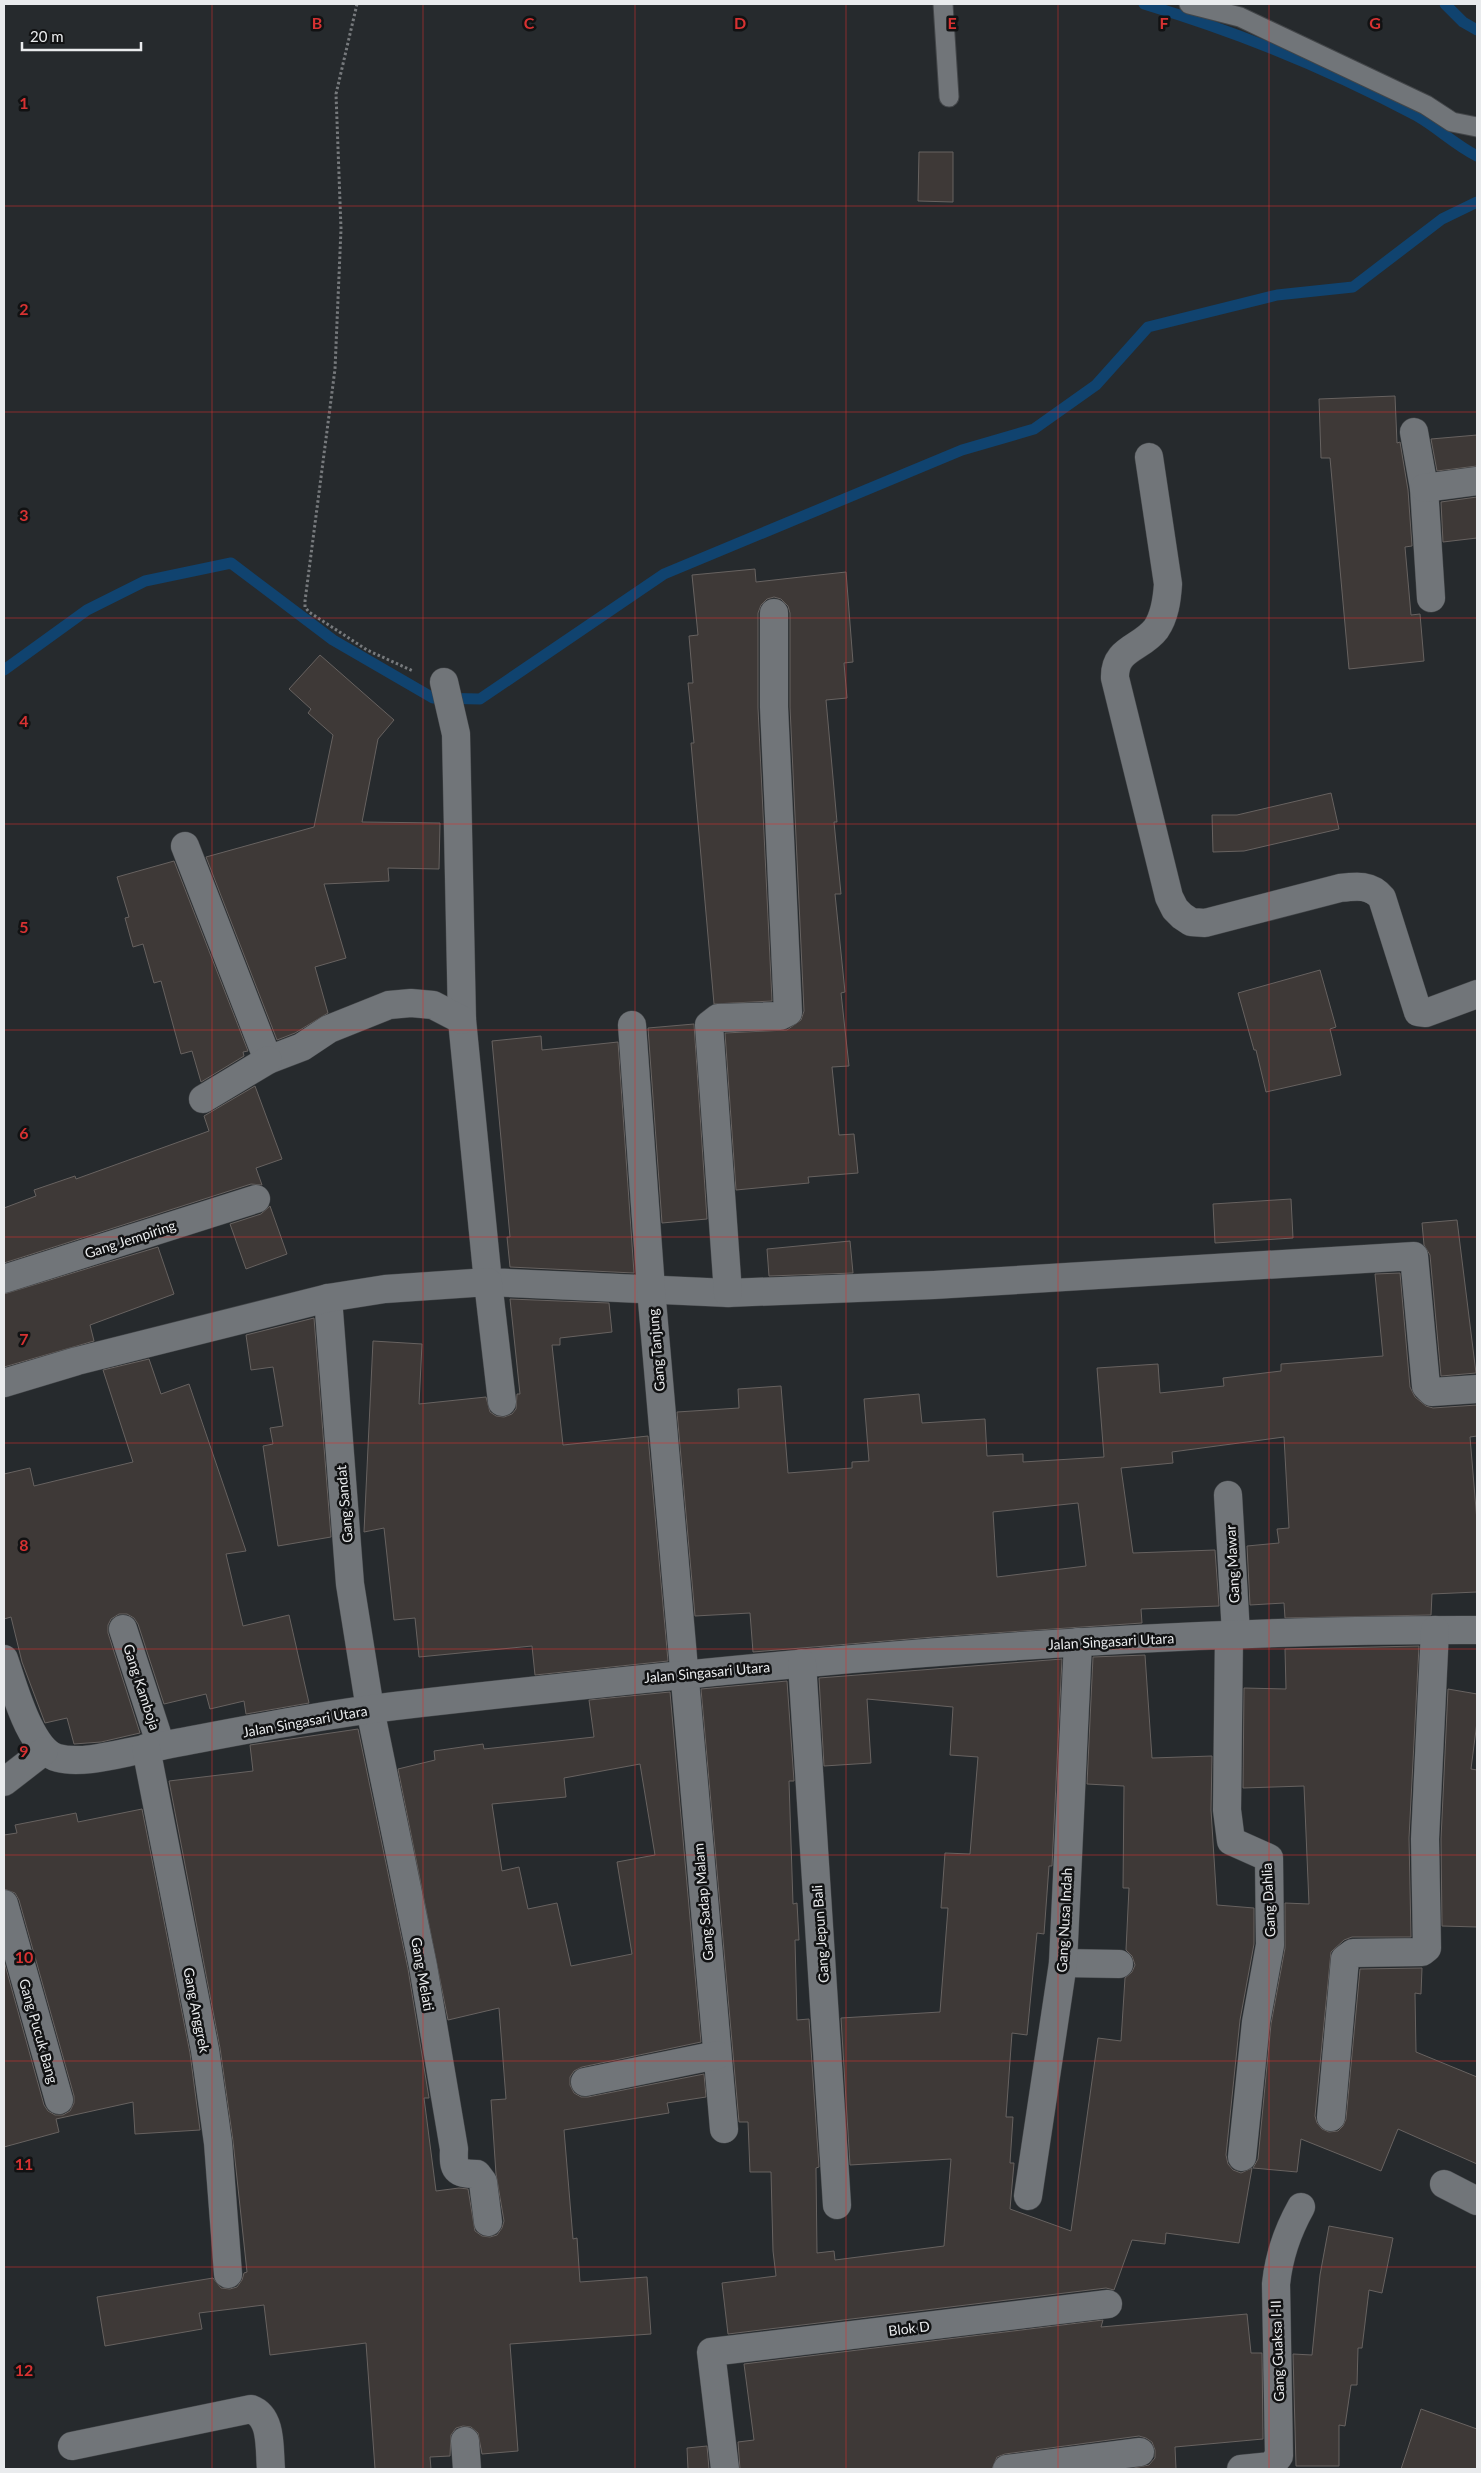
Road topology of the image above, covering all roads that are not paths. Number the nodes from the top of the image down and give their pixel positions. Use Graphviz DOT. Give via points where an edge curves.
graph roads {
  1 [pos="1189,4"];
  2 [pos="943,5"];
  3 [pos="949,97"];
  4 [pos="1477,127"];
  5 [pos="1414,432"];
  6 [pos="1149,457"];
  7 [pos="1477,481"];
  8 [pos="1424,488"];
  9 [pos="1432,598"];
  10 [pos="774,613"];
  11 [pos="444,682"];
  12 [pos="185,846"];
  13 [pos="1477,994"];
  14 [pos="462,1020"];
  15 [pos="632,1025"];
  16 [pos="268,1060"];
  17 [pos="203,1099"];
  18 [pos="256,1199"];
  19 [pos="4,1279"];
  20 [pos="488,1282"];
  21 [pos="651,1289"];
  22 [pos="728,1293"];
  23 [pos="328,1298"];
  24 [pos="4,1383"];
  25 [pos="1477,1390"];
  26 [pos="502,1402"];
  27 [pos="1228,1495"];
  28 [pos="123,1629"];
  29 [pos="1435,1630"];
  30 [pos="1477,1630"];
  31 [pos="1232,1634"];
  32 [pos="1078,1642"];
  33 [pos="4,1659"];
  34 [pos="802,1663"];
  35 [pos="684,1674"];
  36 [pos="370,1709"];
  37 [pos="153,1747"];
  38 [pos="44,1751"];
  39 [pos="4,1782"];
  40 [pos="4,1904"];
  41 [pos="1063,1963"];
  42 [pos="1119,1964"];
  43 [pos="716,2055"];
  44 [pos="585,2082"];
  45 [pos="59,2100"];
  46 [pos="1331,2117"];
  47 [pos="724,2129"];
  48 [pos="1242,2157"];
  49 [pos="1444,2184"];
  50 [pos="1028,2196"];
  51 [pos="1477,2201"];
  52 [pos="837,2205"];
  53 [pos="1301,2207"];
  54 [pos="488,2222"];
  55 [pos="228,2274"];
  56 [pos="1108,2304"];
  57 [pos="466,2441"];
  58 [pos="72,2446"];
  59 [pos="1140,2452"];
  60 [pos="271,2469"];
  61 [pos="467,2469"];
  62 [pos="725,2469"];
  63 [pos="1007,2469"];
  64 [pos="1241,2469"];
  1 -- 4 [label="lane" via="1240,17 1426,105 1452,122"];
  2 -- 3 [label="lane"];
  5 -- 8 [label="street"];
  6 -- 13 [label="street" via="1168,584 1166,601 1154,631 1121,655 1114,669 1162,874 1175,909 1191,922 1205,924 1358,885 1382,898 1418,1012 1426,1013"];
  7 -- 8 [label="street"];
  8 -- 9 [label="street"];
  10 -- 22 [label="street" via="774,707 788,1012 780,1016 718,1018 709,1025"];
  11 -- 14 [label="street" via="456,734"];
  12 -- 16 [label="street"];
  14 -- 16 [label="street" via="433,1005 389,1005 329,1029 302,1047"];
  14 -- 20 [label="street"];
  15 -- 21 [label="street, Gang Tanjung"];
  16 -- 17 [label="street"];
  18 -- 19 [label="street, Gang Jempiring"];
  20 -- 21 [label="street"];
  20 -- 23 [label="street" via="385,1289"];
  20 -- 26 [label="street"];
  21 -- 22 [label="street"];
  21 -- 35 [label="street, Gang Tanjung"];
  22 -- 25 [label="street" via="934,1285 1414,1256 1426,1386 1432,1392"];
  23 -- 24 [label="street" via="77,1361"];
  23 -- 36 [label="street, Gang Sandat" via="350,1584"];
  27 -- 31 [label="street, Gang Mawar"];
  28 -- 37 [label="street, Gang Kamboja"];
  29 -- 30 [label="street, Jalan Singasari Utara"];
  29 -- 31 [label="street, Jalan Singasari Utara"];
  29 -- 46 [label="street" via="1426,1839 1427,1948 1422,1952 1352,1953 1345,1959"];
  31 -- 32 [label="street, Jalan Singasari Utara"];
  31 -- 48 [label="street, Gang Dahlia" via="1227,1810 1231,1841 1269,1858 1270,1945 1256,2022"];
  32 -- 34 [label="street, Jalan Singasari Utara"];
  32 -- 41 [label="street, Gang Nusa Indah"];
  33 -- 38 [label="street" via="34,1736"];
  34 -- 35 [label="street, Jalan Singasari Utara"];
  34 -- 52 [label="street, Gang Jepun Bali"];
  35 -- 36 [label="street, Jalan Singasari Utara"];
  35 -- 43 [label="street, Gang Sadap Malam"];
  36 -- 37 [label="street, Jalan Singasari Utara"];
  36 -- 54 [label="street, Gang Melati" via="423,1966 456,2170 462,2174 477,2174 483,2182"];
  37 -- 38 [label="street, Jalan Singasari Utara" via="67,1759 55,1758"];
  37 -- 55 [label="street, Gang Anggrek" via="205,2050 218,2143"];
  38 -- 39 [label="street"];
  40 -- 45 [label="street, Gang Pucuk Bang"];
  41 -- 42 [label="street"];
  41 -- 50 [label="street, Gang Nusa Indah"];
  43 -- 44 [label="street"];
  43 -- 47 [label="street, Gang Sadap Malam"];
  49 -- 51 [label="street"];
  53 -- 64 [label="street, Gang Guaksa I-II" via="1287,2231 1278,2258 1279,2456 1271,2466"];
  56 -- 62 [label="street, Blok D" via="711,2352"];
  57 -- 61 [label="street"];
  58 -- 60 [label="street" via="251,2409 262,2416 267,2425"];
  59 -- 63 [label="street"];
}
